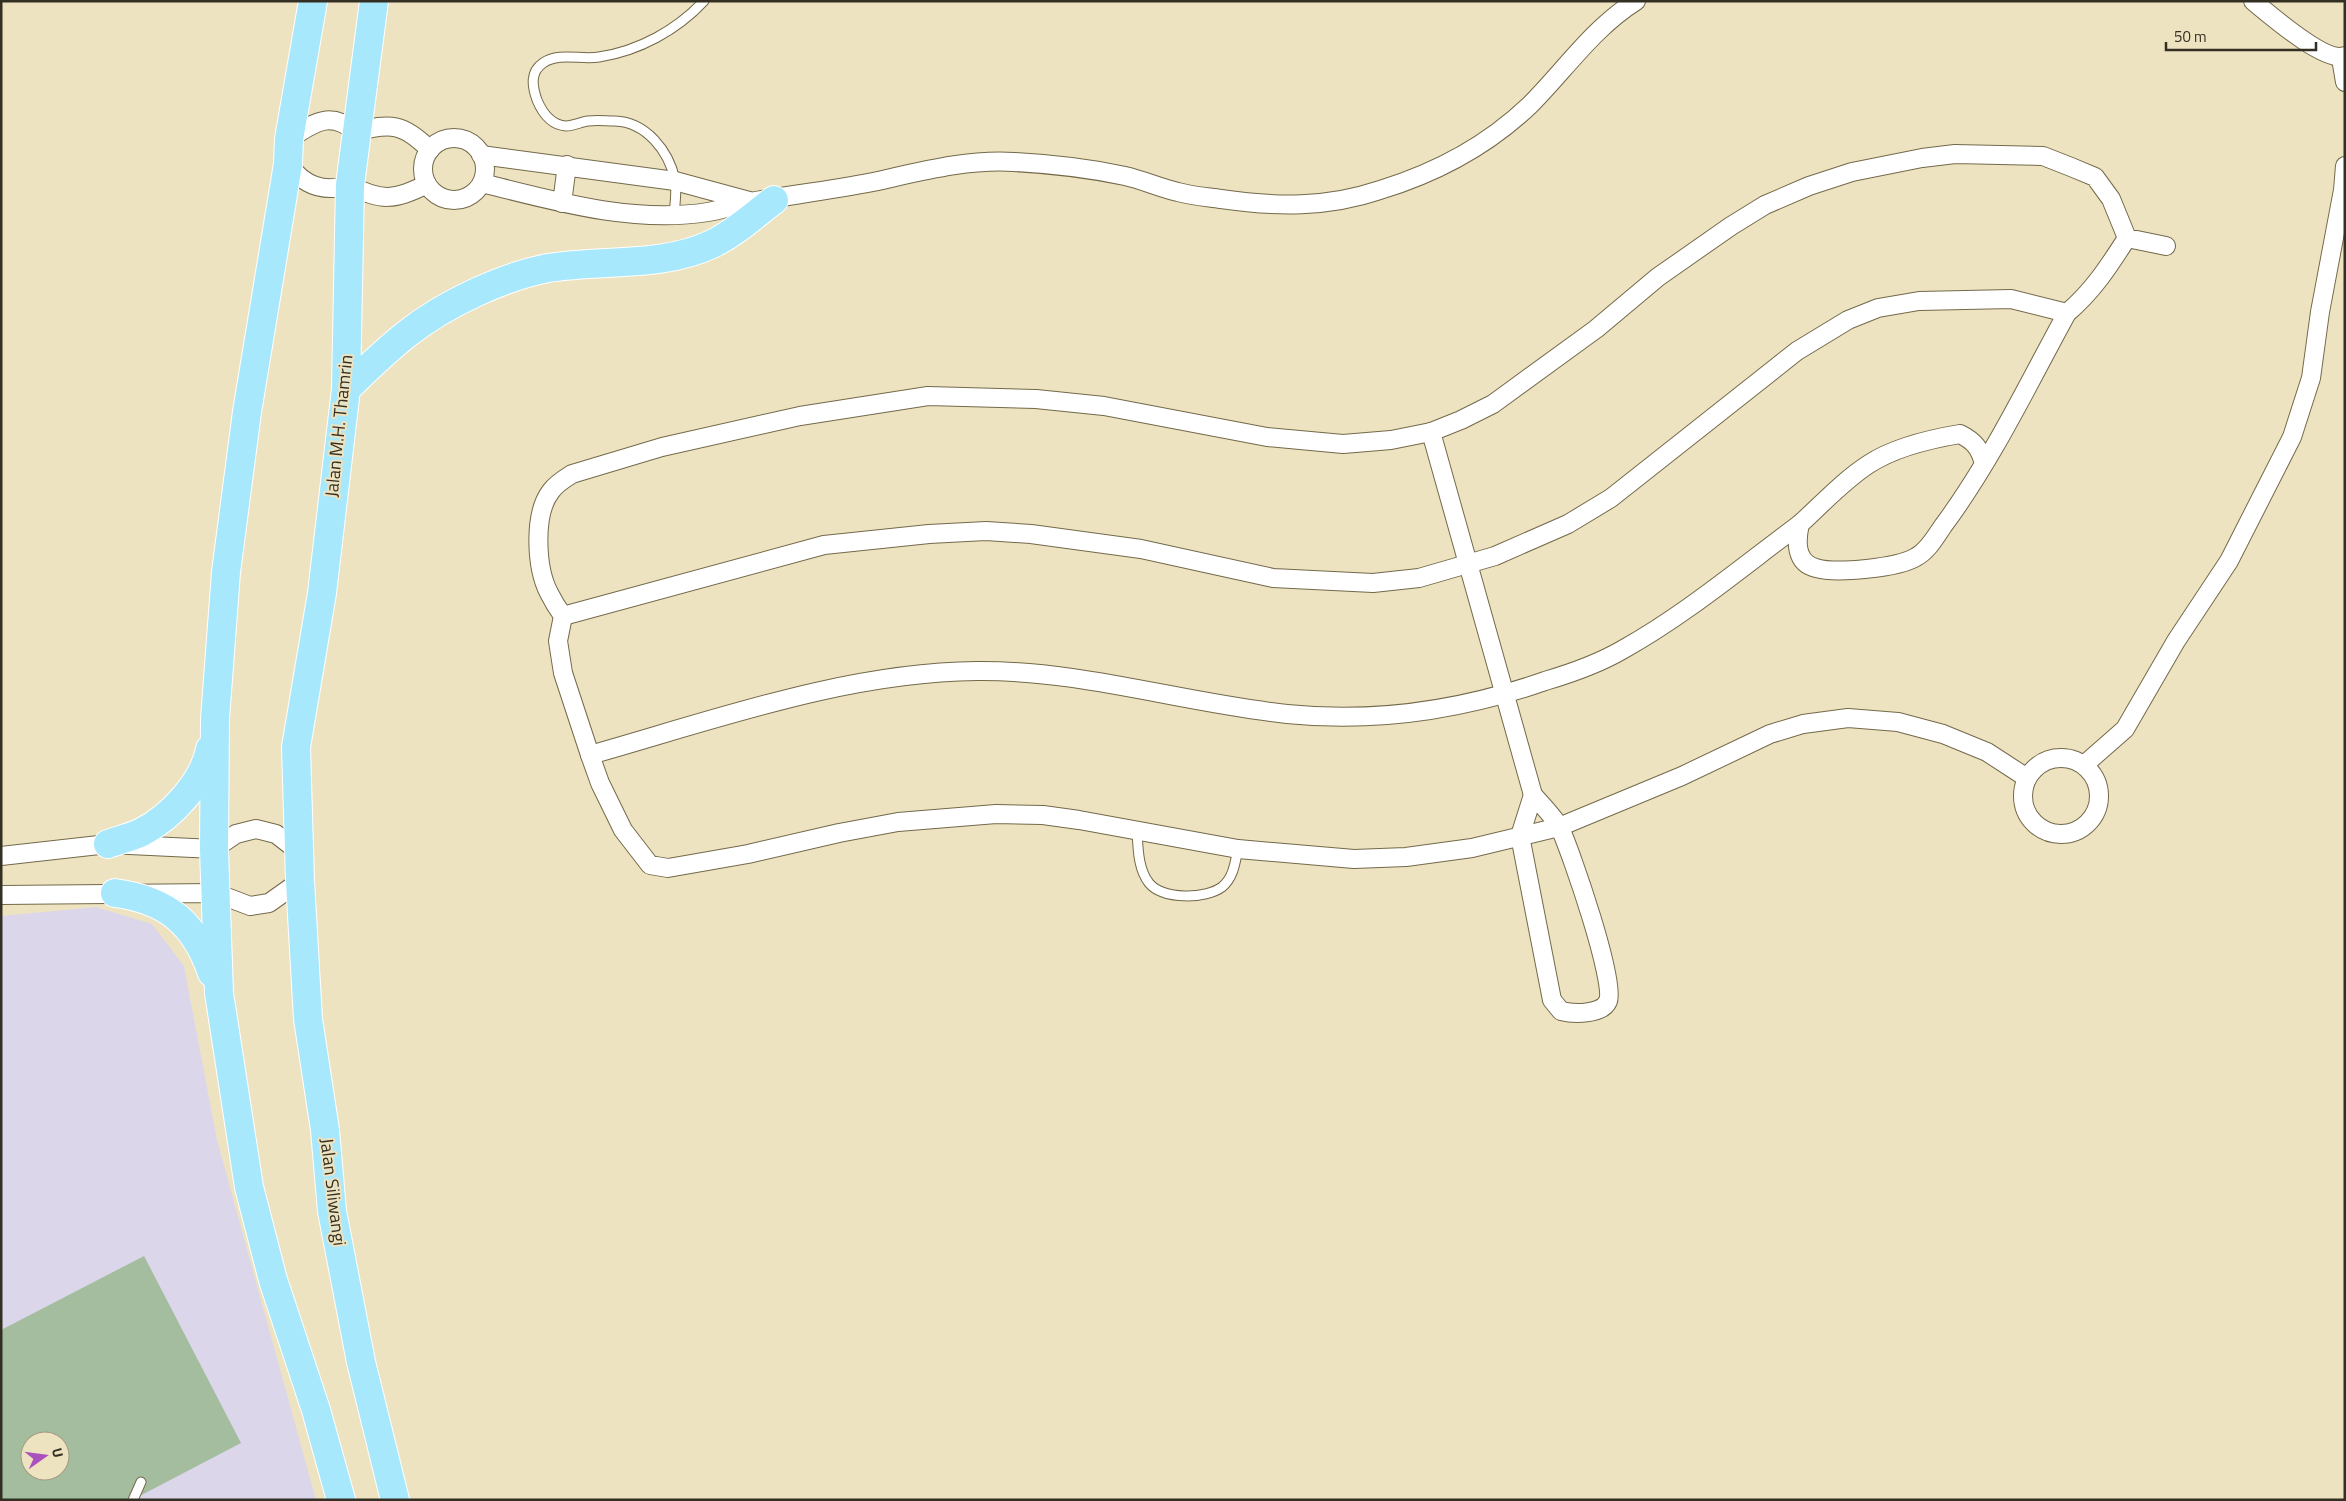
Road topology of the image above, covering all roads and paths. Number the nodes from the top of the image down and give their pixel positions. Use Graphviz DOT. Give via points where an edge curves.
graph roads {
  1 [pos="313,1"];
  2 [pos="374,1"];
  3 [pos="704,1"];
  4 [pos="1636,1"];
  5 [pos="2253,1"];
  6 [pos="2343,57"];
  7 [pos="2345,82"];
  8 [pos="356,132"];
  9 [pos="430,150"];
  10 [pos="288,151"];
  11 [pos="481,154"];
  12 [pos="567,165"];
  13 [pos="2345,166"];
  14 [pos="675,181"];
  15 [pos="482,183"];
  16 [pos="427,184"];
  17 [pos="350,185"];
  18 [pos="762,201"];
  19 [pos="562,203"];
  20 [pos="674,214"];
  21 [pos="2127,238"];
  22 [pos="2166,246"];
  23 [pos="2067,313"];
  24 [pos="346,389"];
  25 [pos="1431,432"];
  26 [pos="1984,464"];
  27 [pos="1800,524"];
  28 [pos="1470,565"];
  29 [pos="563,616"];
  30 [pos="1506,695"];
  31 [pos="215,719"];
  32 [pos="590,755"];
  33 [pos="2084,765"];
  34 [pos="2027,778"];
  35 [pos="1533,795"];
  36 [pos="1559,827"];
  37 [pos="1137,831"];
  38 [pos="1520,836"];
  39 [pos="108,844"];
  40 [pos="214,848"];
  41 [pos="1238,849"];
  42 [pos="298,851"];
  43 [pos="1,856"];
  44 [pos="300,880"];
  45 [pos="115,893"];
  46 [pos="216,893"];
  47 [pos="1,894"];
  48 [pos="219,993"];
  49 [pos="140,1482"];
  50 [pos="133,1500"];
  51 [pos="341,1500"];
  52 [pos="395,1500"];
  1 -- 10 [label="main road"];
  2 -- 8 [label="main road, Jalan M.H. Thamrin"];
  3 -- 14 [label="lane" via="689,18 658,38 624,52 598,58 556,58 544,62 535,70 532,86 542,111 553,122 566,126 589,121 618,121 639,127 660,144"];
  4 -- 18 [label="street" via="1574,55 1530,104 1462,157 1380,190 1341,201 1292,206 1239,201 1180,193 1129,177 1073,166 1010,162 955,165"];
  5 -- 6 [label="street" via="2307,43 2330,55"];
  6 -- 7 [label="street"];
  8 -- 9 [label="street" via="376,126 394,126 414,134"];
  8 -- 10 [label="street" via="344,122 331,119 314,124"];
  8 -- 17 [label="main road, Jalan M.H. Thamrin"];
  9 -- 11 [label="street" via="437,143 457,138 475,146"];
  9 -- 16 [label="street" via="424,161"];
  10 -- 17 [label="street" via="296,176 308,184 322,189"];
  10 -- 31 [label="main road" via="226,572"];
  11 -- 12 [label="street"];
  11 -- 15 [label="street" via="485,174"];
  12 -- 14 [label="street"];
  12 -- 19 [label="street"];
  13 -- 33 [label="street" via="2311,378 2292,437 2229,561 2176,641 2125,729"];
  14 -- 18 [label="street"];
  14 -- 20 [label="lane"];
  15 -- 16 [label="street" via="477,191 460,200 441,198"];
  15 -- 19 [label="street"];
  16 -- 17 [label="street" via="406,195 389,198 369,195"];
  17 -- 24 [label="main road, Jalan M.H. Thamrin"];
  18 -- 20 [label="street" via="708,212"];
  18 -- 24 [label="main road" via="740,226 712,244 676,256 546,269 456,302 408,333"];
  19 -- 20 [label="street" via="577,207"];
  21 -- 22 [label="street"];
  21 -- 23 [label="street" via="2105,274"];
  21 -- 25 [label="street" via="2111,199 2095,177 2043,156 1955,154 1852,172 1808,186 1731,226 1658,276 1596,329 1492,404"];
  23 -- 26 [label="street"];
  23 -- 28 [label="street" via="2011,299 1919,301 1871,311 1848,320 1797,351 1611,498 1568,524"];
  24 -- 42 [label="main road, Jalan M.H. Thamrin" via="322,593 296,747"];
  25 -- 28 [label="street"];
  25 -- 29 [label="street" via="1391,440 1343,444 1267,437 1104,406 968,396 928,396 800,416 662,447 572,474 560,481 550,493 538,529 540,563 548,592"];
  26 -- 27 [label="street" via="1981,451 1960,434 1890,453 1856,474"];
  26 -- 27 [label="street" via="1927,548 1908,561 1879,568 1822,570 1810,567 1797,550"];
  27 -- 30 [label="street" via="1661,626 1622,650 1584,668"];
  28 -- 29 [label="street" via="1419,578 1328,583 1273,578 1141,549 1031,534 986,531 929,534 824,545"];
  28 -- 30 [label="street"];
  29 -- 32 [label="street" via="558,641 563,674"];
  30 -- 32 [label="street" via="1390,716 1287,714 1101,681 1018,672 922,673 833,688"];
  30 -- 35 [label="street"];
  31 -- 39 [label="main road" via="209,754 194,786 170,812 142,832"];
  31 -- 40 [label="main road"];
  32 -- 37 [label="street" via="623,830 650,865 668,868 839,833 937,818 1043,815"];
  33 -- 34 [label="street" via="2074,760 2052,758 2034,769"];
  33 -- 34 [label="street" via="2097,783 2099,804 2089,824 2070,834 2048,833 2031,820 2023,800"];
  34 -- 36 [label="street" via="1987,752 1943,734 1898,722 1848,718 1803,724 1770,734"];
  35 -- 36 [label="street"];
  35 -- 38 [label="street"];
  36 -- 38 [label="street"];
  36 -- 38 [label="street" via="1604,956 1607,1003 1593,1011 1561,1011 1552,1000"];
  37 -- 41 [label="street"];
  37 -- 41 [label="lane" via="1140,863 1150,884 1172,895 1204,896 1222,887 1233,874"];
  38 -- 41 [label="street" via="1472,848 1354,859"];
  39 -- 40 [label="street"];
  39 -- 43 [label="street"];
  40 -- 42 [label="street" via="236,834 256,829 276,834"];
  40 -- 46 [label="main road"];
  42 -- 44 [label="main road"];
  44 -- 46 [label="street" via="269,903 250,906"];
  44 -- 52 [label="main road, Jalan Siliwangi" via="308,1019 325,1130 332,1212 361,1362"];
  45 -- 46 [label="street"];
  45 -- 47 [label="street"];
  45 -- 48 [label="main road" via="137,896 178,916 205,952"];
  46 -- 48 [label="main road"];
  48 -- 51 [label="main road" via="249,1187"];
  49 -- 50 [label="lane"];
}
